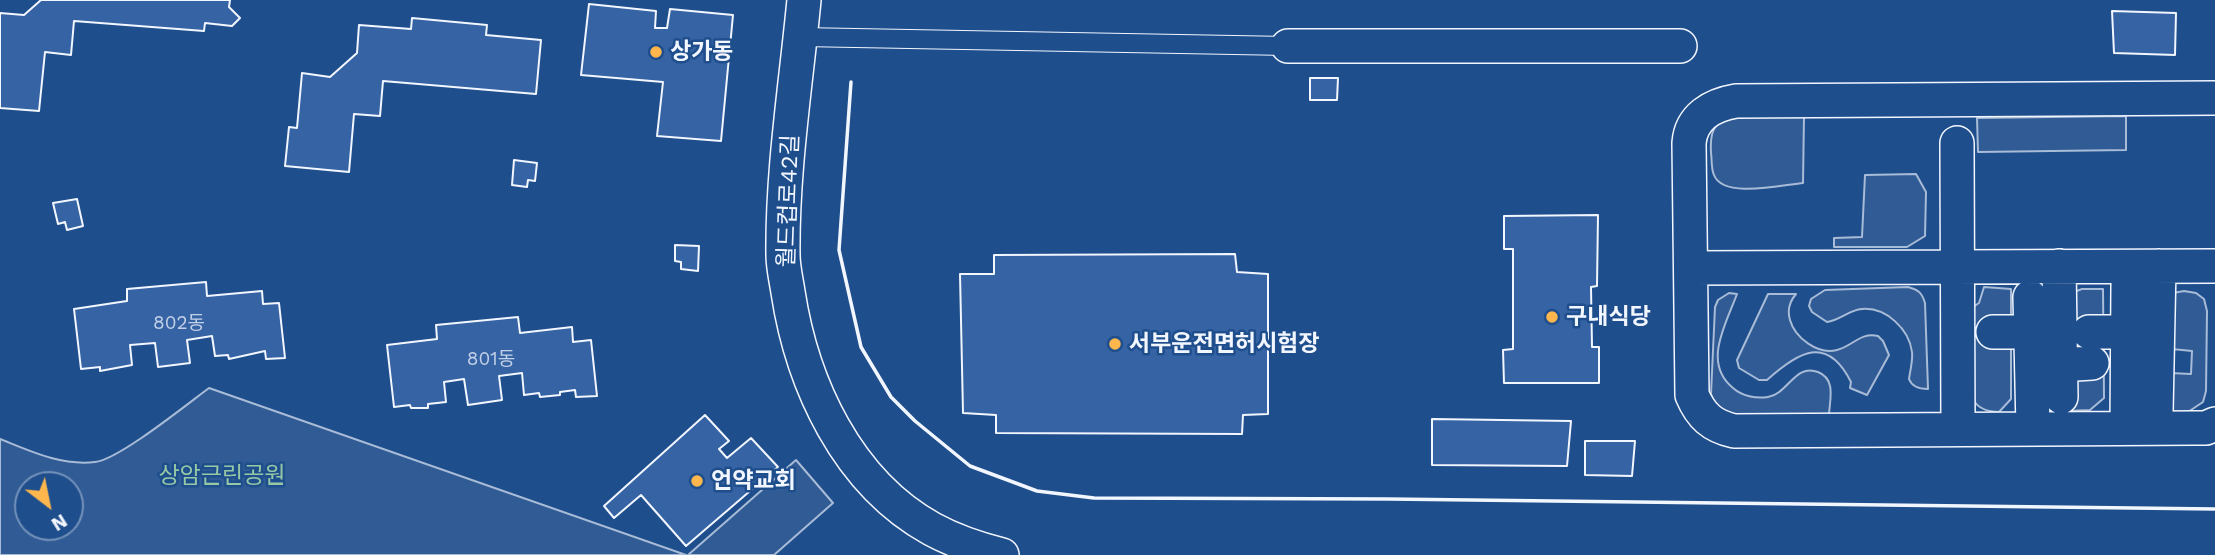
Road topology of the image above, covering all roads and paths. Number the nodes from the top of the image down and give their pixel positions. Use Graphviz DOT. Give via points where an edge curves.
graph roads {
  1 [pos="804,0"];
  2 [pos="801,37"];
  3 [pos="1288,46"];
  4 [pos="1680,46"];
  5 [pos="2215,98"];
  6 [pos="1956,143"];
  7 [pos="1956,266"];
  8 [pos="2059,266"];
  9 [pos="2159,266"];
  10 [pos="2215,266"];
  11 [pos="1691,268"];
  12 [pos="2128,285"];
  13 [pos="2030,297"];
  14 [pos="2128,331"];
  15 [pos="1993,332"];
  16 [pos="2031,332"];
  17 [pos="2141,420"];
  18 [pos="2215,424"];
  19 [pos="1958,428"];
  20 [pos="2034,429"];
  21 [pos="1002,555"];
  1 -- 2 [label="street, 월드컵로42길"];
  2 -- 3 [label="lane"];
  2 -- 21 [label="street, 월드컵로42길" via="784,199 783,258 803,361 840,439 896,503 932,529"];
  3 -- 4 [label="street"];
  5 -- 11 [label="street" via="1726,103 1699,118 1689,135"];
  6 -- 7 [label="street"];
  7 -- 8 [label="street"];
  7 -- 11 [label="street"];
  7 -- 19 [label="street"];
  8 -- 9 [label="street"];
  8 -- 14 [label="street" via="2076,364"];
  9 -- 10 [label="street"];
  9 -- 17 [label="street" via="2171,364"];
  11 -- 19 [label="street" via="1692,395 1703,414 1720,428"];
  12 -- 14 [label="street"];
  13 -- 16 [label="street"];
  14 -- 17 [label="street"];
  15 -- 16 [label="street"];
  16 -- 20 [label="street"];
  17 -- 18 [label="street" via="2206,428"];
  17 -- 20 [label="street"];
  19 -- 20 [label="street"];
}
